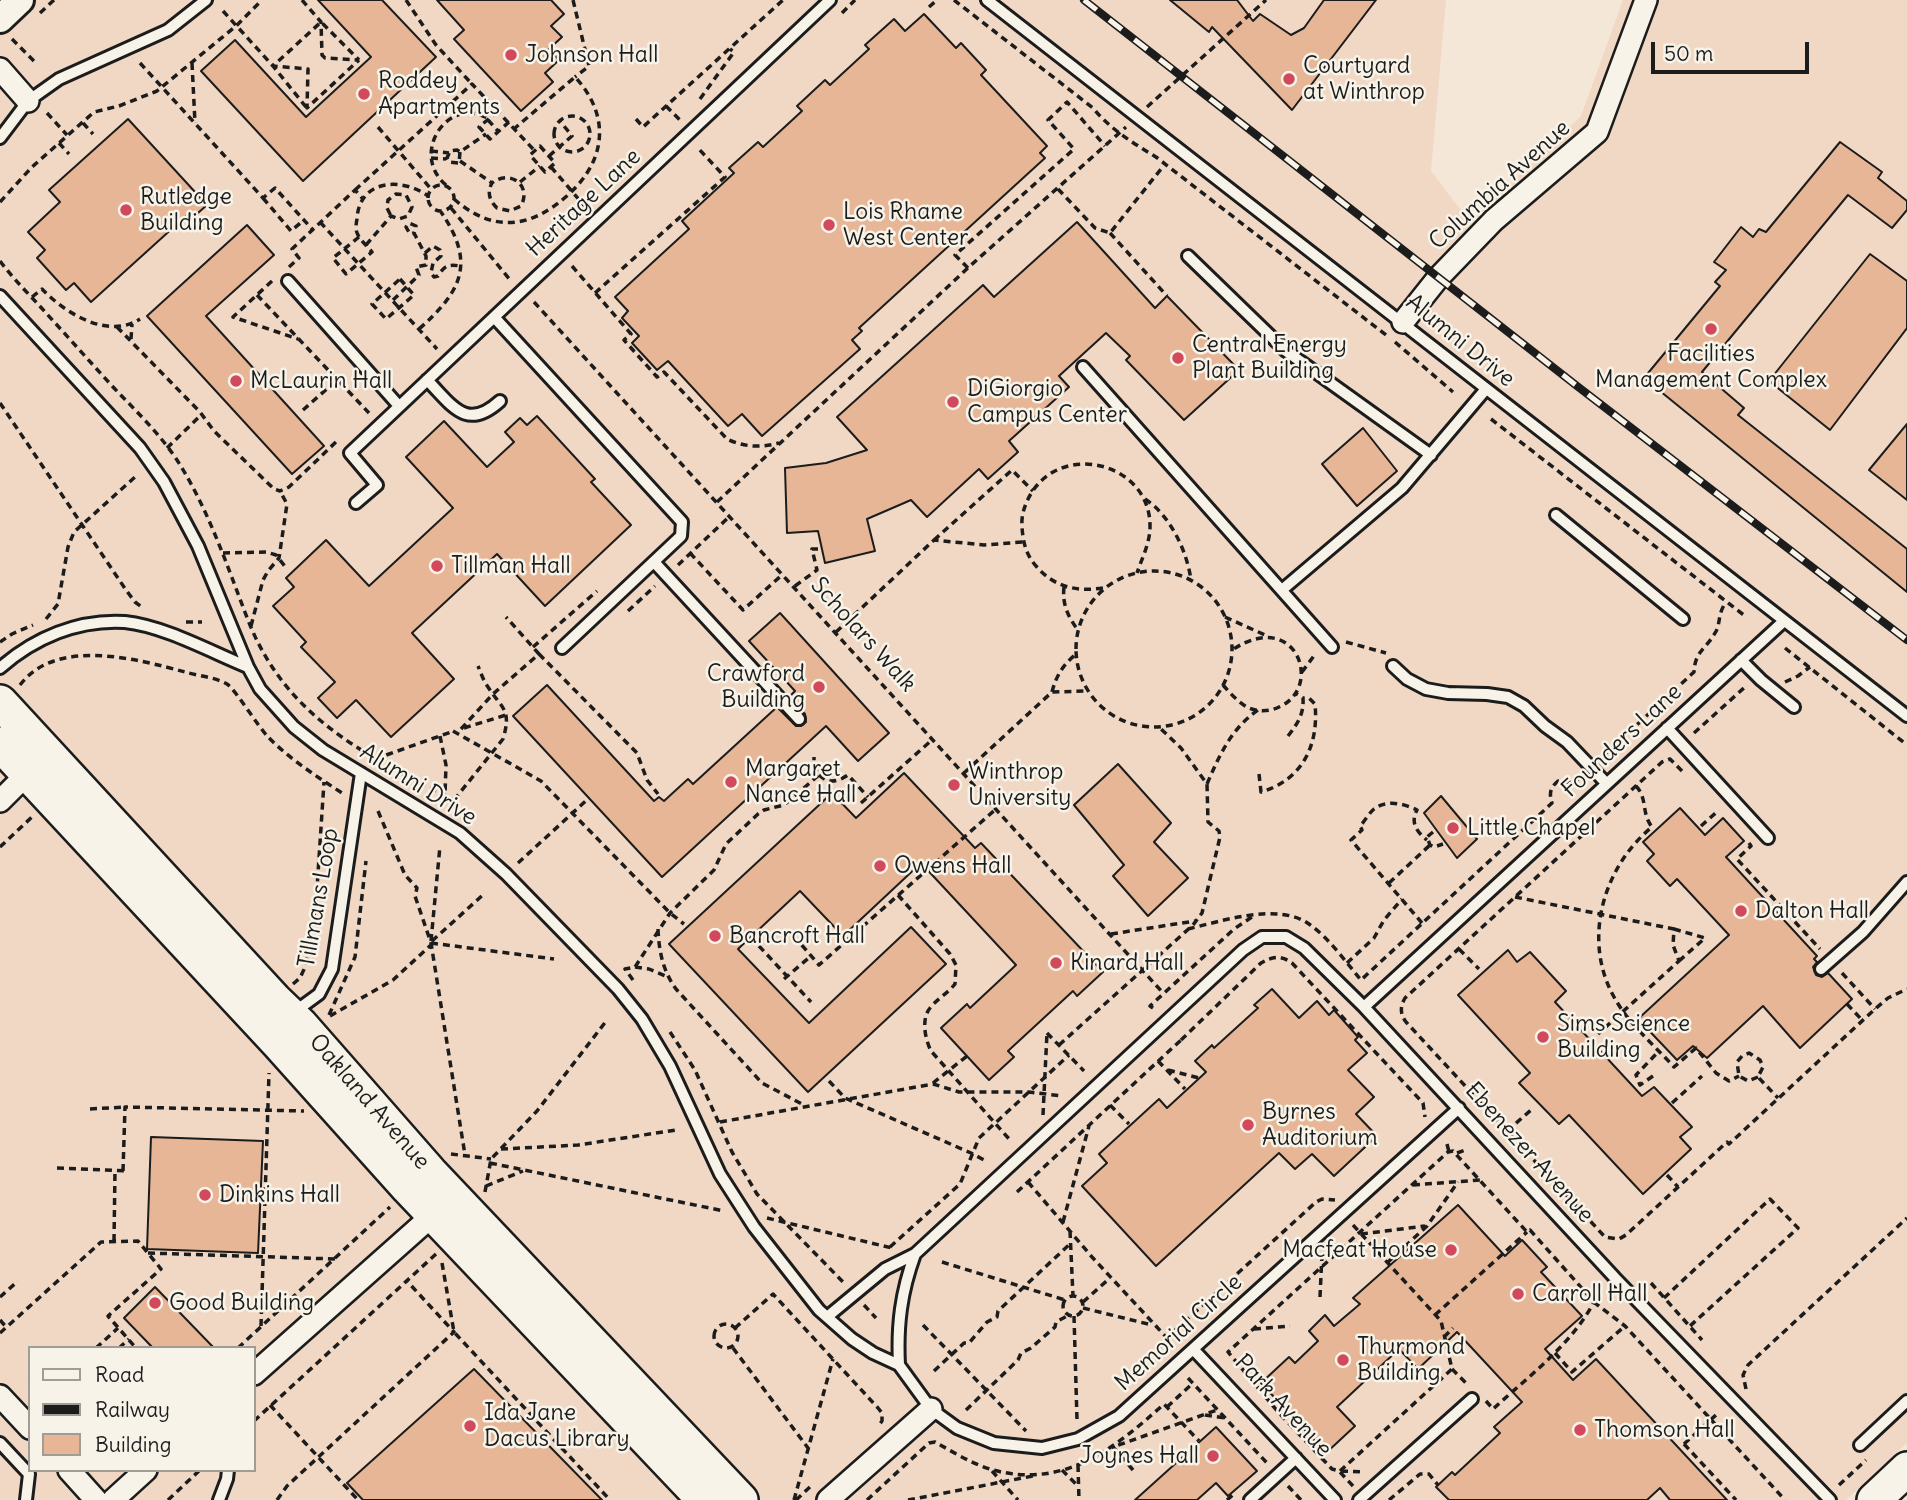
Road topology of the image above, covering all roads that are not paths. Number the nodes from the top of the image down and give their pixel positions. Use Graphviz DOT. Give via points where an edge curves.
graph roads {
  1 [pos="20,0"];
  2 [pos="206,0"];
  3 [pos="830,0"];
  4 [pos="987,0"];
  5 [pos="1646,0"];
  6 [pos="6,29"];
  7 [pos="0,69"];
  8 [pos="28,101"];
  9 [pos="0,138"];
  10 [pos="1188,256"];
  11 [pos="285,276"];
  12 [pos="0,296"];
  13 [pos="494,317"];
  14 [pos="1403,322"];
  15 [pos="1083,367"];
  16 [pos="427,380"];
  17 [pos="1486,389"];
  18 [pos="500,401"];
  19 [pos="399,406"];
  20 [pos="1431,455"];
  21 [pos="356,503"];
  22 [pos="1556,514"];
  23 [pos="654,562"];
  24 [pos="1283,589"];
  25 [pos="1683,619"];
  26 [pos="1784,621"];
  27 [pos="1332,647"];
  28 [pos="562,648"];
  29 [pos="1741,660"];
  30 [pos="1393,666"];
  31 [pos="247,667"];
  32 [pos="0,668"];
  33 [pos="7,697"];
  34 [pos="1794,707"];
  35 [pos="1907,716"];
  36 [pos="799,719"];
  37 [pos="1667,728"];
  38 [pos="0,744"];
  39 [pos="38,764"];
  40 [pos="361,773"];
  41 [pos="1607,784"];
  42 [pos="0,801"];
  43 [pos="1768,838"];
  44 [pos="1907,882"];
  45 [pos="1821,969"];
  46 [pos="301,1007"];
  47 [pos="1364,1007"];
  48 [pos="1460,1108"];
  49 [pos="457,1202"];
  50 [pos="915,1254"];
  51 [pos="823,1313"];
  52 [pos="1193,1349"];
  53 [pos="899,1365"];
  54 [pos="256,1372"];
  55 [pos="0,1396"];
  56 [pos="1472,1399"];
  57 [pos="1907,1401"];
  58 [pos="931,1409"];
  59 [pos="28,1426"];
  60 [pos="0,1443"];
  61 [pos="1860,1445"];
  62 [pos="1296,1458"];
  63 [pos="1907,1469"];
  64 [pos="71,1472"];
  65 [pos="144,1472"];
  66 [pos="228,1472"];
  67 [pos="822,1491"];
  68 [pos="1358,1495"];
  69 [pos="1860,1497"];
  70 [pos="26,1500"];
  71 [pos="96,1500"];
  72 [pos="113,1500"];
  73 [pos="219,1500"];
  74 [pos="704,1500"];
  75 [pos="741,1500"];
  76 [pos="1250,1500"];
  77 [pos="1335,1500"];
  78 [pos="1830,1500"];
  1 -- 6 [label="street"];
  2 -- 8 [label="lane" via="168,30 59,79"];
  3 -- 13 [label="lane, Heritage Lane"];
  4 -- 14 [label="lane, Alumni Drive"];
  5 -- 14 [label="street, Columbia Avenue" via="1597,132 1494,220"];
  7 -- 8 [label="street"];
  8 -- 9 [label="lane"];
  10 -- 20 [label="lane" via="1286,351"];
  11 -- 19 [label="lane"];
  12 -- 31 [label="lane, Alumni Drive" via="140,448 164,482 198,546"];
  13 -- 16 [label="lane, Heritage Lane"];
  13 -- 23 [label="lane" via="682,522 681,536"];
  14 -- 17 [label="lane, Alumni Drive"];
  15 -- 24 [label="lane"];
  16 -- 18 [label="lane" via="468,416 489,411"];
  16 -- 19 [label="lane, Heritage Lane"];
  17 -- 20 [label="lane"];
  17 -- 26 [label="lane, Alumni Drive"];
  19 -- 21 [label="lane, Heritage Lane" via="350,453 377,485"];
  20 -- 24 [label="lane" via="1402,488"];
  22 -- 25 [label="lane"];
  23 -- 28 [label="lane"];
  23 -- 36 [label="lane"];
  24 -- 27 [label="lane"];
  26 -- 29 [label="lane, Founders Lane"];
  26 -- 35 [label="lane, Alumni Drive"];
  29 -- 34 [label="lane"];
  29 -- 37 [label="lane, Founders Lane"];
  30 -- 41 [label="lane" via="1426,689 1507,697 1524,706"];
  31 -- 32 [label="lane" via="158,630 126,622 60,631 21,650"];
  31 -- 40 [label="lane, Alumni Drive" via="294,727"];
  33 -- 39 [label="main road, Oakland Avenue"];
  37 -- 41 [label="lane, Founders Lane"];
  37 -- 43 [label="lane"];
  38 -- 39 [label="main road, Oakland Avenue"];
  39 -- 42 [label="street"];
  39 -- 46 [label="main road, Oakland Avenue"];
  39 -- 49 [label="main road, Oakland Avenue" via="278,1042"];
  40 -- 46 [label="lane, Tillmans Loop" via="332,969 319,993"];
  40 -- 51 [label="lane, Alumni Drive" via="460,833 618,989 670,1066 720,1174 746,1215"];
  41 -- 47 [label="lane, Founders Lane"];
  44 -- 45 [label="lane" via="1863,932"];
  46 -- 49 [label="main road, Oakland Avenue"];
  47 -- 48 [label="lane, Ebenezer Avenue"];
  47 -- 50 [label="lane, Ebenezer Avenue" via="1304,948 1286,937 1262,937 1178,1008"];
  48 -- 52 [label="lane, Memorial Circle"];
  48 -- 78 [label="lane, Ebenezer Avenue" via="1615,1278"];
  49 -- 54 [label="street"];
  49 -- 74 [label="main road, Oakland Avenue"];
  49 -- 75 [label="main road, Oakland Avenue"];
  50 -- 51 [label="lane" via="885,1269"];
  50 -- 53 [label="lane" via="900,1306"];
  51 -- 53 [label="lane, Memorial Circle" via="852,1339"];
  52 -- 58 [label="lane, Memorial Circle" via="1119,1416 1078,1439 1042,1448 994,1443"];
  52 -- 62 [label="lane, Park Avenue"];
  53 -- 58 [label="lane, Memorial Circle"];
  55 -- 59 [label="street"];
  56 -- 68 [label="lane"];
  57 -- 61 [label="lane"];
  58 -- 67 [label="street"];
  60 -- 70 [label="lane" via="29,1474"];
  62 -- 76 [label="lane"];
  62 -- 77 [label="lane, Park Avenue"];
  63 -- 69 [label="main road"];
  64 -- 71 [label="street"];
  65 -- 72 [label="street"];
  66 -- 73 [label="lane"];
}
